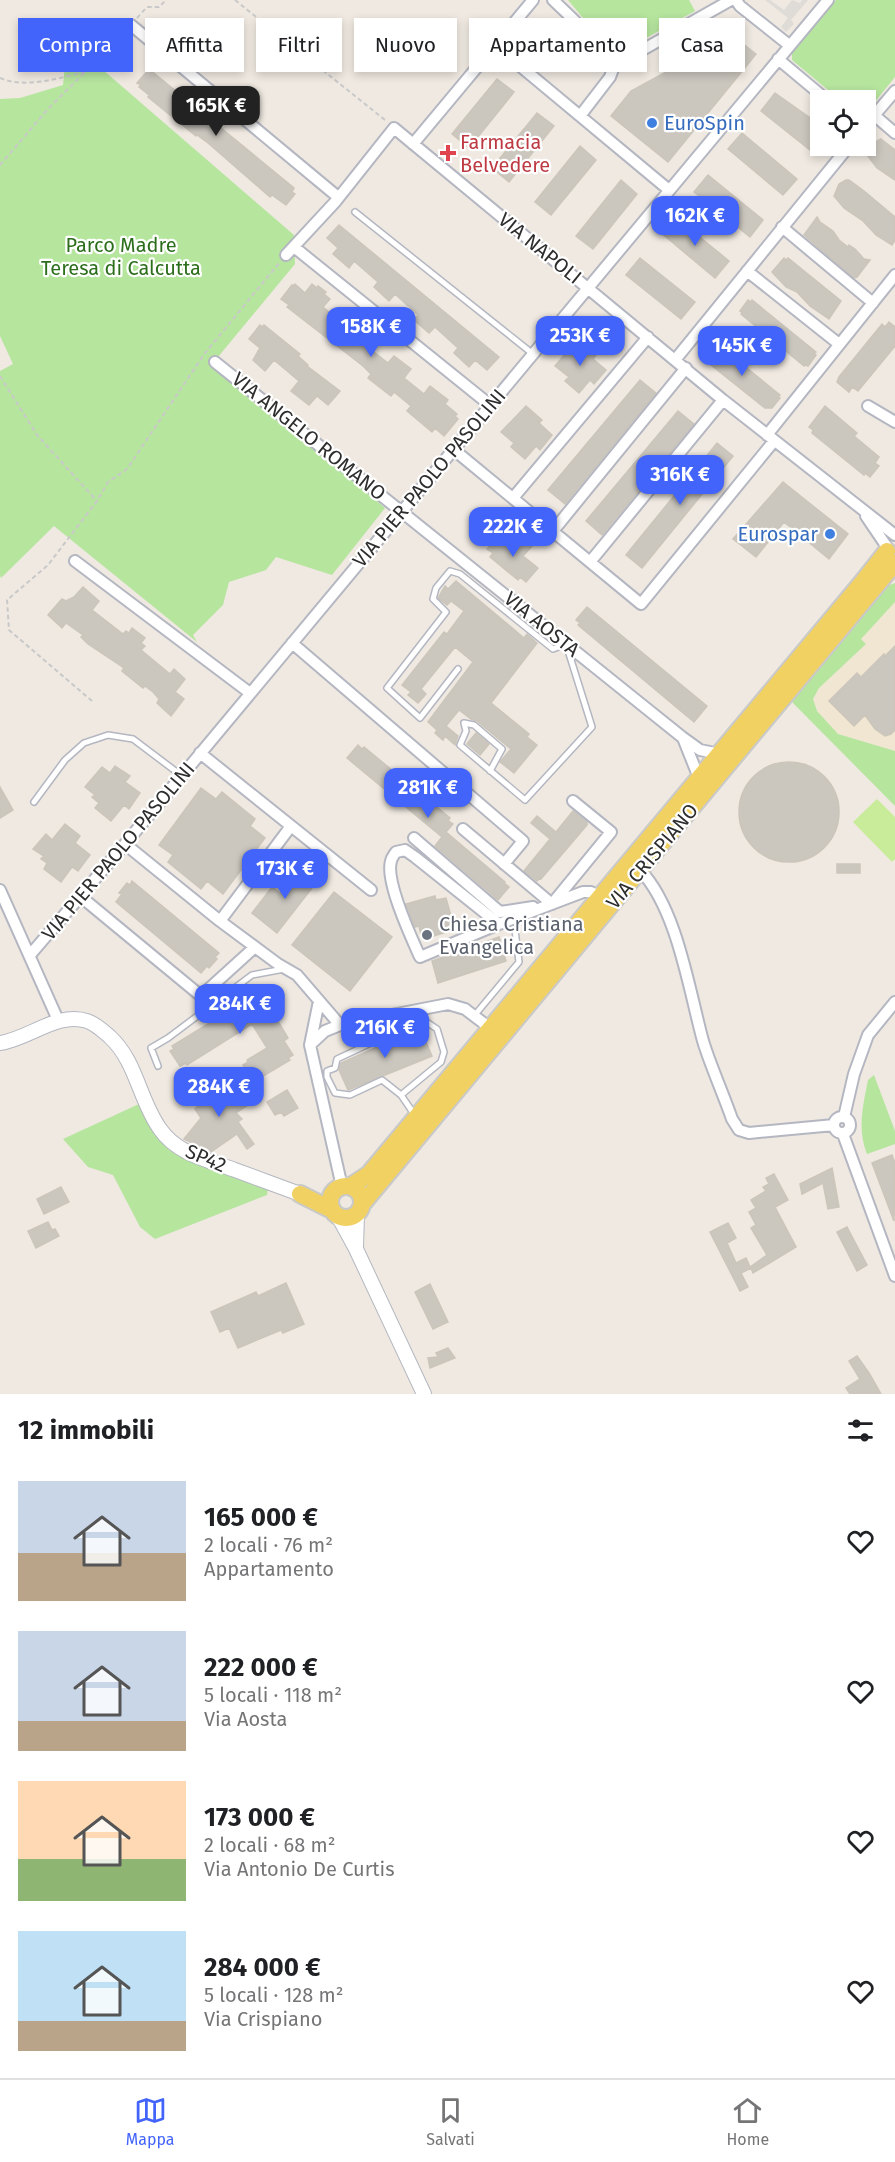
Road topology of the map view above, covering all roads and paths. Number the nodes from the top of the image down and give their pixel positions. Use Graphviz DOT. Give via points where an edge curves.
graph roads {
  1 [pos="166,0"];
  2 [pos="235,0"];
  3 [pos="533,0"];
  4 [pos="553,0"];
  5 [pos="734,0"];
  6 [pos="828,0"];
  7 [pos="519,18"];
  8 [pos="572,18"];
  9 [pos="133,24"];
  10 [pos="133,28"];
  11 [pos="789,45"];
  12 [pos="647,48"];
  13 [pos="778,59"];
  14 [pos="83,72"];
  15 [pos="86,72"];
  16 [pos="474,72"];
  17 [pos="527,72"];
  18 [pos="612,72"];
  19 [pos="0,78"];
  20 [pos="815,90"];
  21 [pos="895,91"];
  22 [pos="876,113"];
  23 [pos="580,116"];
  24 [pos="876,117"];
  25 [pos="394,128"];
  26 [pos="895,133"];
  27 [pos="413,144"];
  28 [pos="841,156"];
  29 [pos="0,165"];
  30 [pos="669,190"];
  31 [pos="338,198"];
  32 [pos="355,212"];
  33 [pos="782,227"];
  34 [pos="290,251"];
  35 [pos="747,271"];
  36 [pos="895,275"];
  37 [pos="589,287"];
  38 [pos="873,303"];
  39 [pos="648,337"];
  40 [pos="839,344"];
  41 [pos="533,354"];
  42 [pos="675,360"];
  43 [pos="215,362"];
  44 [pos="686,368"];
  45 [pos="0,376"];
  46 [pos="723,400"];
  47 [pos="490,405"];
  48 [pos="868,406"];
  49 [pos="895,422"];
  50 [pos="770,438"];
  51 [pos="453,449"];
  52 [pos="513,498"];
  53 [pos="97,501"];
  54 [pos="402,511"];
  55 [pos="553,531"];
  56 [pos="892,549"];
  57 [pos="75,561"];
  58 [pos="590,562"];
  59 [pos="292,643"];
  60 [pos="566,644"];
  61 [pos="458,669"];
  62 [pos="250,693"];
  63 [pos="92,701"];
  64 [pos="682,737"];
  65 [pos="200,753"];
  66 [pos="720,754"];
  67 [pos="490,771"];
  68 [pos="182,776"];
  69 [pos="699,778"];
  70 [pos="573,801"];
  71 [pos="34,802"];
  72 [pos="291,826"];
  73 [pos="463,829"];
  74 [pos="414,838"];
  75 [pos="125,844"];
  76 [pos="504,864"];
  77 [pos="640,870"];
  78 [pos="0,890"];
  79 [pos="371,890"];
  80 [pos="80,896"];
  81 [pos="602,897"];
  82 [pos="552,904"];
  83 [pos="220,921"];
  84 [pos="499,924"];
  85 [pos="515,930"];
  86 [pos="255,947"];
  87 [pos="30,955"];
  88 [pos="286,969"];
  89 [pos="319,1001"];
  90 [pos="895,1002"];
  91 [pos="474,1016"];
  92 [pos="58,1020"];
  93 [pos="340,1025"];
  94 [pos="490,1028"];
  95 [pos="0,1042"];
  96 [pos="310,1045"];
  97 [pos="158,1066"];
  98 [pos="401,1095"];
  99 [pos="417,1118"];
  100 [pos="844,1118"];
  101 [pos="834,1125"];
  102 [pos="843,1134"];
  103 [pos="342,1188"];
  104 [pos="300,1194"];
  105 [pos="360,1209"];
  106 [pos="335,1213"];
  107 [pos="356,1249"];
  108 [pos="895,1276"];
  109 [pos="424,1394"];
  1 -- 9 [label="path" via="159,7 147,7"];
  2 -- 25 [label="path"];
  3 -- 7 [label="street"];
  4 -- 8 [label="street"];
  5 -- 11 [label="street"];
  5 -- 12 [label="street"];
  6 -- 11 [label="street, VIA PIER PAOLO PASOLINI"];
  10 -- 31 [label="street"];
  11 -- 13 [label="street, VIA PIER PAOLO PASOLINI"];
  13 -- 20 [label="street"];
  13 -- 30 [label="street, VIA PIER PAOLO PASOLINI"];
  14 -- 19 [label="path" via="40,82 8,82"];
  15 -- 29 [label="path"];
  16 -- 27 [label="street"];
  17 -- 23 [label="street"];
  18 -- 23 [label="street"];
  21 -- 22 [label="street"];
  23 -- 30 [label="street"];
  24 -- 26 [label="street"];
  25 -- 27 [label="street, VIA NAPOLI"];
  25 -- 31 [label="street"];
  27 -- 37 [label="street, VIA NAPOLI"];
  28 -- 33 [label="street"];
  30 -- 37 [label="street, VIA PIER PAOLO PASOLINI"];
  31 -- 34 [label="street"];
  32 -- 41 [label="lane"];
  33 -- 35 [label="street"];
  33 -- 38 [label="street"];
  34 -- 47 [label="street"];
  34 -- 53 [label="path" via="205,353 127,469 108,482"];
  35 -- 40 [label="street"];
  35 -- 42 [label="street"];
  36 -- 38 [label="street"];
  37 -- 39 [label="street, VIA NAPOLI"];
  37 -- 41 [label="street, VIA PIER PAOLO PASOLINI"];
  38 -- 40 [label="street"];
  39 -- 42 [label="street, VIA NAPOLI"];
  39 -- 52 [label="street"];
  40 -- 50 [label="street"];
  41 -- 47 [label="street, VIA PIER PAOLO PASOLINI"];
  42 -- 44 [label="street, VIA NAPOLI"];
  43 -- 54 [label="street, VIA ANGELO ROMANO"];
  44 -- 46 [label="street, VIA NAPOLI"];
  44 -- 55 [label="street"];
  45 -- 53 [label="path" via="37,435"];
  46 -- 50 [label="street, VIA NAPOLI"];
  46 -- 58 [label="street"];
  47 -- 51 [label="street, VIA PIER PAOLO PASOLINI"];
  48 -- 49 [label="street"];
  50 -- 56 [label="street, VIA NAPOLI" via="862,511"];
  50 -- 58 [label="street" via="641,604"];
  51 -- 52 [label="street"];
  51 -- 54 [label="street, VIA PIER PAOLO PASOLINI"];
  52 -- 55 [label="street"];
  53 -- 63 [label="path" via="48,565 7,600 9,630"];
  54 -- 59 [label="street, VIA PIER PAOLO PASOLINI"];
  54 -- 60 [label="street, VIA AOSTA"];
  55 -- 58 [label="street"];
  56 -- 66 [label="main road, VIA CRISPIANO"];
  56 -- 77 [label="main road, VIA CRISPIANO"];
  57 -- 62 [label="street"];
  59 -- 62 [label="street, VIA PIER PAOLO PASOLINI"];
  59 -- 76 [label="street" via="523,841"];
  60 -- 61 [label="lane" via="554,649 460,574 450,571 436,588 434,598 446,612 387,688 420,718"];
  60 -- 64 [label="street, VIA AOSTA"];
  60 -- 67 [label="lane" via="592,727 525,800"];
  62 -- 65 [label="street, VIA PIER PAOLO PASOLINI"];
  64 -- 66 [label="street" via="700,750"];
  64 -- 69 [label="street"];
  65 -- 68 [label="street, VIA PIER PAOLO PASOLINI"];
  65 -- 72 [label="street"];
  66 -- 69 [label="main road, VIA CRISPIANO"];
  67 -- 67 [label="lane" via="460,745 465,723 474,725 502,748"];
  68 -- 71 [label="lane" via="133,738 108,735 84,743"];
  68 -- 75 [label="street, VIA PIER PAOLO PASOLINI"];
  69 -- 81 [label="main road, VIA CRISPIANO"];
  70 -- 82 [label="street" via="611,831"];
  72 -- 79 [label="street"];
  72 -- 83 [label="street"];
  73 -- 76 [label="street"];
  74 -- 82 [label="street, VIA CRISPIANO" via="501,912"];
  75 -- 80 [label="street, VIA PIER PAOLO PASOLINI"];
  75 -- 83 [label="street"];
  76 -- 82 [label="street"];
  77 -- 101 [label="street" via="662,898 690,983 704,1043 739,1130 748,1133"];
  77 -- 105 [label="main road, VIA CRISPIANO"];
  78 -- 87 [label="street"];
  80 -- 86 [label="street" via="201,996"];
  80 -- 87 [label="street, VIA PIER PAOLO PASOLINI"];
  81 -- 82 [label="street, VIA CRISPIANO" via="583,892"];
  81 -- 94 [label="main road, VIA CRISPIANO"];
  82 -- 84 [label="street, VIA CRISPIANO"];
  83 -- 86 [label="street"];
  84 -- 84 [label="street, VIA CRISPIANO" via="405,850 396,852 391,873 397,901 420,957"];
  85 -- 91 [label="lane" via="519,962"];
  86 -- 88 [label="street"];
  87 -- 92 [label="street"];
  88 -- 89 [label="street" via="297,975"];
  88 -- 97 [label="lane" via="252,975 151,1048"];
  89 -- 93 [label="street"];
  89 -- 96 [label="street"];
  90 -- 100 [label="street" via="868,1035"];
  91 -- 93 [label="street" via="448,1004"];
  91 -- 94 [label="street"];
  92 -- 95 [label="main road, SP42 / SP42"];
  92 -- 104 [label="main road, SP42 / SP42" via="86,1021 119,1046 160,1129 179,1148"];
  93 -- 96 [label="street" via="325,1031"];
  94 -- 99 [label="main road, VIA CRISPIANO"];
  96 -- 103 [label="street"];
  98 -- 98 [label="lane" via="441,1062 444,1052 437,1029 422,1019 337,1059 334,1068 327,1071 335,1094 350,1095 382,1080"];
  98 -- 99 [label="lane"];
  99 -- 103 [label="main road, VIA CRISPIANO" via="369,1174"];
  100 -- 101 [label="street"];
  100 -- 102 [label="street" via="851,1126"];
  101 -- 102 [label="street"];
  102 -- 108 [label="street"];
  103 -- 104 [label="main road, SP42 / SP42"];
  103 -- 105 [label="main road" via="360,1193"];
  103 -- 106 [label="main road" via="330,1200"];
  104 -- 106 [label="main road, SP42 / SP42"];
  105 -- 106 [label="main road" via="344,1218"];
  105 -- 107 [label="main road"];
  106 -- 107 [label="main road"];
  107 -- 109 [label="main road"];
}
